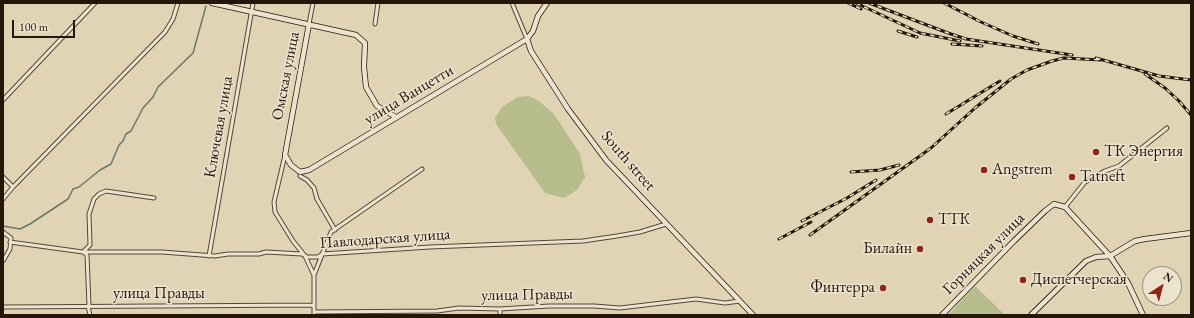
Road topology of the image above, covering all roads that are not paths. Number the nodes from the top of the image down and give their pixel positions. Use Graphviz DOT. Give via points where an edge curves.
graph roads {
  1 [pos="95,3"];
  2 [pos="178,3"];
  3 [pos="212,3"];
  4 [pos="253,3"];
  5 [pos="313,3"];
  6 [pos="378,3"];
  7 [pos="512,3"];
  8 [pos="547,3"];
  9 [pos="251,12"];
  10 [pos="309,24"];
  11 [pos="375,24"];
  12 [pos="526,39"];
  13 [pos="3,100"];
  14 [pos="396,117"];
  15 [pos="1167,128"];
  16 [pos="285,155"];
  17 [pos="422,169"];
  18 [pos="300,176"];
  19 [pos="3,177"];
  20 [pos="13,187"];
  21 [pos="154,198"];
  22 [pos="3,199"];
  23 [pos="1065,207"];
  24 [pos="666,224"];
  25 [pos="335,230"];
  26 [pos="3,232"];
  27 [pos="1191,233"];
  28 [pos="10,242"];
  29 [pos="83,252"];
  30 [pos="322,254"];
  31 [pos="209,256"];
  32 [pos="305,256"];
  33 [pos="1110,256"];
  34 [pos="3,261"];
  35 [pos="314,275"];
  36 [pos="740,301"];
  37 [pos="314,305"];
  38 [pos="89,306"];
  39 [pos="3,307"];
  40 [pos="500,309"];
  41 [pos="314,313"];
  42 [pos="90,315"];
  43 [pos="500,315"];
  44 [pos="753,315"];
  45 [pos="942,315"];
  46 [pos="1031,315"];
  47 [pos="1143,315"];
  1 -- 13 [label="street"];
  2 -- 20 [label="street" via="165,32"];
  3 -- 9 [label="street"];
  4 -- 9 [label="street, Ключевая улица"];
  5 -- 10 [label="street, Омская улица"];
  6 -- 11 [label="street"];
  7 -- 12 [label="street, South street"];
  8 -- 12 [label="street"];
  9 -- 10 [label="street"];
  9 -- 31 [label="street, Ключевая улица"];
  10 -- 14 [label="street" via="356,35 365,43 366,87 377,106"];
  10 -- 16 [label="street, Омская улица"];
  12 -- 14 [label="street, улица Ванцетти"];
  12 -- 24 [label="street, South street" via="568,109 606,160"];
  14 -- 16 [label="street, улица Ванцетти" via="309,170 300,172 290,166"];
  15 -- 23 [label="street" via="1119,166 1085,182"];
  16 -- 32 [label="street, Омская улица" via="274,202 275,212 293,242"];
  17 -- 25 [label="street"];
  18 -- 25 [label="street" via="314,188 317,199"];
  19 -- 20 [label="street"];
  20 -- 22 [label="street"];
  21 -- 29 [label="street" via="106,190 99,194 94,199 89,214 90,245"];
  23 -- 33 [label="street"];
  23 -- 45 [label="street, Горняцкая улица" via="1054,204 1045,211"];
  24 -- 30 [label="street, Павлодарская улица" via="583,241"];
  24 -- 36 [label="street, South street"];
  25 -- 30 [label="street" via="331,232"];
  26 -- 28 [label="street" via="11,238"];
  27 -- 33 [label="street" via="1145,238"];
  28 -- 29 [label="street, Павлодарская улица"];
  28 -- 34 [label="street" via="10,248"];
  29 -- 31 [label="street, Павлодарская улица" via="162,252"];
  29 -- 38 [label="street" via="87,255"];
  30 -- 32 [label="street, Павлодарская улица" via="318,257"];
  30 -- 35 [label="street"];
  31 -- 32 [label="street, Павлодарская улица" via="266,252"];
  32 -- 35 [label="street, Омская улица"];
  33 -- 46 [label="street" via="1086,261"];
  33 -- 47 [label="street" via="1128,283"];
  35 -- 37 [label="street"];
  36 -- 40 [label="street, улица Правды" via="725,303 696,300 620,308 564,306"];
  36 -- 44 [label="street, South street"];
  37 -- 38 [label="street, улица Правды"];
  37 -- 41 [label="street"];
  38 -- 39 [label="street, улица Правды"];
  38 -- 42 [label="street"];
  40 -- 41 [label="street, улица Правды"];
  40 -- 43 [label="street"];
}
